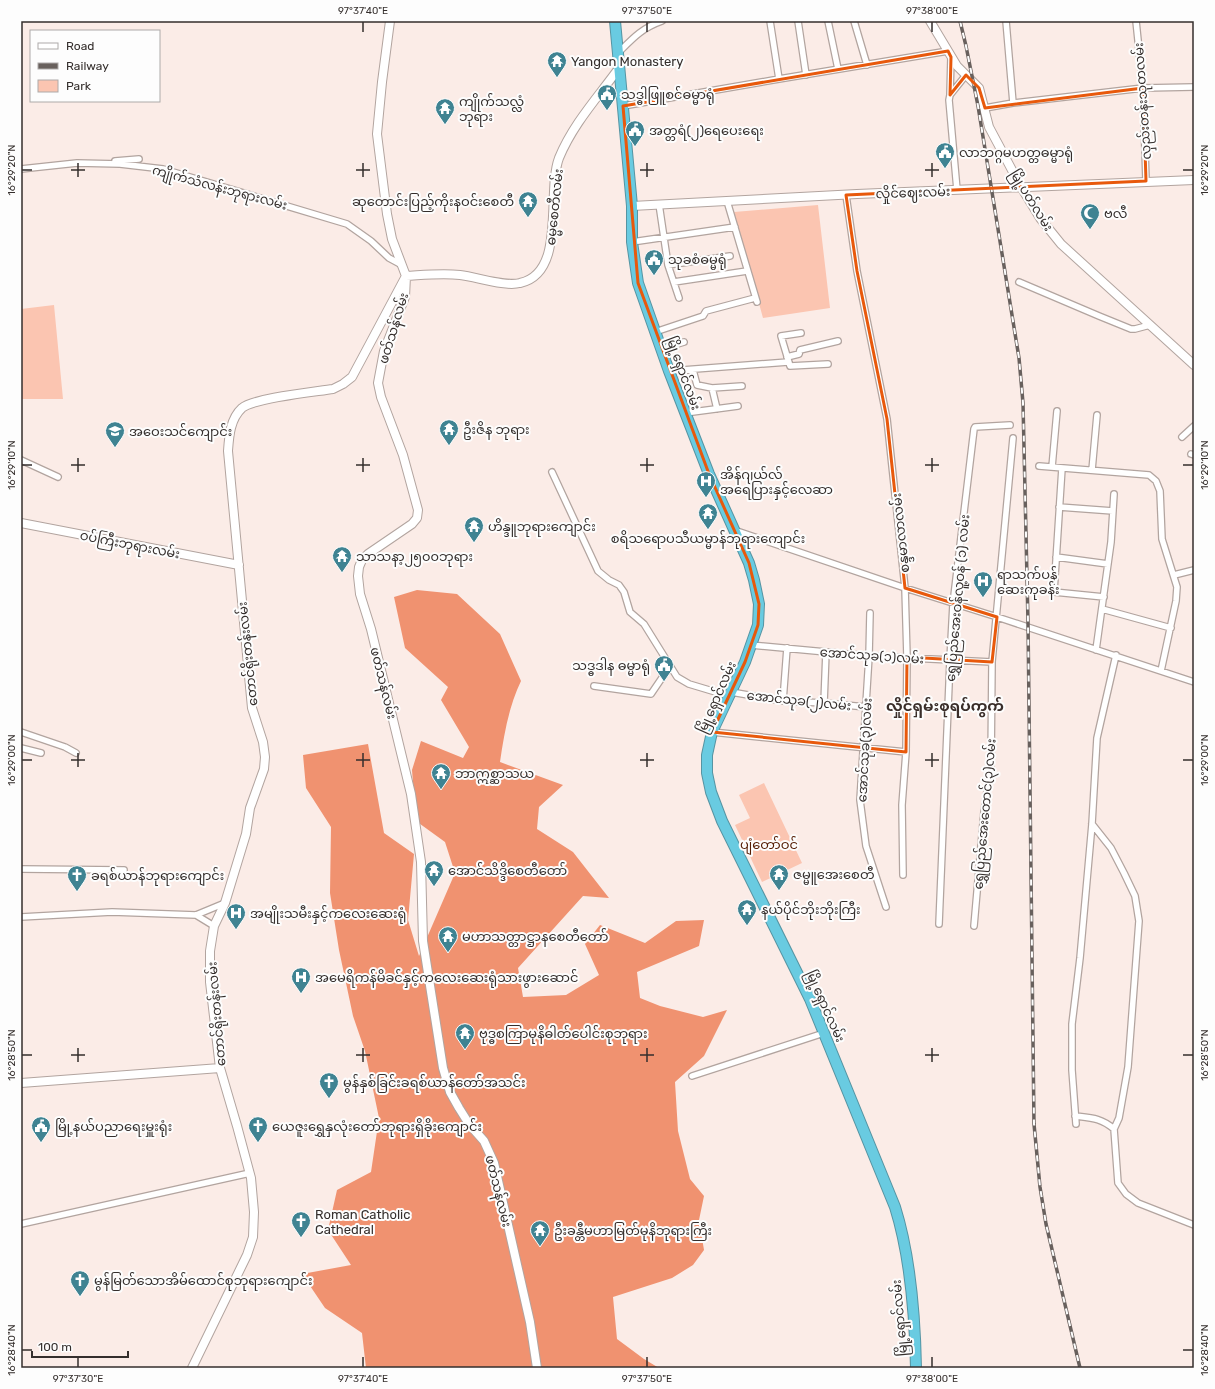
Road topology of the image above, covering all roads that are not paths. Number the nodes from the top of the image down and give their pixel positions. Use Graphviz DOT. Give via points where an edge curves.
graph roads {
  1 [pos="390,21"];
  2 [pos="615,21"];
  3 [pos="662,21"];
  4 [pos="770,21"];
  5 [pos="798,21"];
  6 [pos="828,21"];
  7 [pos="854,21"];
  8 [pos="930,21"];
  9 [pos="1006,21"];
  10 [pos="1136,21"];
  11 [pos="619,52"];
  12 [pos="950,54"];
  13 [pos="868,65"];
  14 [pos="619,68"];
  15 [pos="838,69"];
  16 [pos="806,75"];
  17 [pos="966,76"];
  18 [pos="779,79"];
  19 [pos="1194,87"];
  20 [pos="1143,88"];
  21 [pos="950,95"];
  22 [pos="1013,103"];
  23 [pos="623,106"];
  24 [pos="985,108"];
  25 [pos="139,159"];
  26 [pos="97,164"];
  27 [pos="21,169"];
  28 [pos="1194,180"];
  29 [pos="1146,181"];
  30 [pos="1021,188"];
  31 [pos="957,190"];
  32 [pos="846,195"];
  33 [pos="727,201"];
  34 [pos="659,204"];
  35 [pos="632,206"];
  36 [pos="735,227"];
  37 [pos="663,236"];
  38 [pos="632,242"];
  39 [pos="730,256"];
  40 [pos="402,265"];
  41 [pos="668,265"];
  42 [pos="747,271"];
  43 [pos="406,276"];
  44 [pos="674,282"];
  45 [pos="1020,282"];
  46 [pos="679,298"];
  47 [pos="1150,324"];
  48 [pos="655,332"];
  49 [pos="801,333"];
  50 [pos="838,341"];
  51 [pos="684,342"];
  52 [pos="661,349"];
  53 [pos="788,359"];
  54 [pos="828,364"];
  55 [pos="1194,365"];
  56 [pos="693,370"];
  57 [pos="669,371"];
  58 [pos="742,386"];
  59 [pos="712,388"];
  60 [pos="738,406"];
  61 [pos="717,409"];
  62 [pos="1057,411"];
  63 [pos="685,413"];
  64 [pos="1097,415"];
  65 [pos="1010,426"];
  66 [pos="1194,426"];
  67 [pos="1182,437"];
  68 [pos="1013,438"];
  69 [pos="21,460"];
  70 [pos="1038,466"];
  71 [pos="1052,467"];
  72 [pos="1062,468"];
  73 [pos="1092,470"];
  74 [pos="552,472"];
  75 [pos="58,477"];
  76 [pos="1114,494"];
  77 [pos="1059,507"];
  78 [pos="1113,511"];
  79 [pos="21,522"];
  80 [pos="734,530"];
  81 [pos="1056,557"];
  82 [pos="1108,564"];
  83 [pos="239,565"];
  84 [pos="1194,570"];
  85 [pos="1174,575"];
  86 [pos="905,588"];
  87 [pos="1104,597"];
  88 [pos="953,604"];
  89 [pos="1102,609"];
  90 [pos="870,613"];
  91 [pos="997,617"];
  92 [pos="1171,628"];
  93 [pos="751,645"];
  94 [pos="787,648"];
  95 [pos="1096,650"];
  96 [pos="826,652"];
  97 [pos="1116,655"];
  98 [pos="869,656"];
  99 [pos="907,658"];
  100 [pos="950,660"];
  101 [pos="992,662"];
  102 [pos="670,666"];
  103 [pos="1161,671"];
  104 [pos="1194,682"];
  105 [pos="594,686"];
  106 [pos="730,694"];
  107 [pos="783,701"];
  108 [pos="824,703"];
  109 [pos="866,707"];
  110 [pos="21,732"];
  111 [pos="712,732"];
  112 [pos="21,748"];
  113 [pos="864,748"];
  114 [pos="906,752"];
  115 [pos="41,753"];
  116 [pos="76,753"];
  117 [pos="1092,824"];
  118 [pos="21,869"];
  119 [pos="124,870"];
  120 [pos="903,875"];
  121 [pos="225,903"];
  122 [pos="886,907"];
  123 [pos="196,915"];
  124 [pos="21,917"];
  125 [pos="939,924"];
  126 [pos="214,926"];
  127 [pos="974,926"];
  128 [pos="824,1033"];
  129 [pos="220,1068"];
  130 [pos="692,1076"];
  131 [pos="21,1083"];
  132 [pos="1075,1116"];
  133 [pos="1076,1124"];
  134 [pos="1114,1130"];
  135 [pos="250,1173"];
  136 [pos="21,1224"];
  137 [pos="1194,1224"];
  138 [pos="192,1368"];
  139 [pos="537,1368"];
  140 [pos="916,1368"];
  1 -- 40 [label="street, ဖတ်သန်လမ်း" via="377,134 387,214 392,239"];
  2 -- 11 [label="highway, မြို့ရှောင်လမ်း"];
  3 -- 11 [label="street" via="648,26"];
  4 -- 18 [label="street"];
  5 -- 16 [label="street"];
  6 -- 15 [label="street"];
  7 -- 13 [label="street"];
  8 -- 12 [label="street, မြို့ပတ်လမ်း"];
  9 -- 22 [label="street"];
  10 -- 20 [label="street, လှည်းတန်းသုတလမ်း"];
  11 -- 14 [label="highway, မြို့ရှောင်လမ်း"];
  12 -- 13 [label="street"];
  12 -- 17 [label="street, မြို့ပတ်လမ်း"];
  12 -- 21 [label="street"];
  13 -- 15 [label="street"];
  14 -- 23 [label="highway, မြို့ရှောင်လမ်း"];
  14 -- 43 [label="street, ဓမ္မစေတီလမ်း" via="577,124 558,160 552,240 547,259 532,279 520,284 462,275"];
  15 -- 16 [label="street"];
  16 -- 18 [label="street"];
  17 -- 21 [label="street"];
  17 -- 24 [label="street, မြို့ပတ်လမ်း" via="979,88"];
  18 -- 23 [label="street"];
  19 -- 20 [label="street"];
  20 -- 22 [label="street"];
  20 -- 29 [label="street, လှည်းတန်းသုတလမ်း"];
  21 -- 31 [label="street"];
  22 -- 24 [label="street"];
  23 -- 35 [label="highway, မြို့ရှောင်လမ်း"];
  24 -- 30 [label="street, မြို့ပတ်လမ်း" via="989,126"];
  25 -- 26 [label="street"];
  26 -- 27 [label="street, ကျိုက်သံလန်းဘုရားလမ်း"];
  26 -- 40 [label="street, ကျိုက်သံလန်းဘုရားလမ်း" via="163,169 332,218 347,224 389,258"];
  28 -- 29 [label="street, လှိုင်ဈေးလမ်း"];
  29 -- 30 [label="street, လှိုင်ဈေးလမ်း"];
  30 -- 31 [label="street, လှိုင်ဈေးလမ်း"];
  30 -- 47 [label="street, မြို့ပတ်လမ်း" via="1061,244"];
  31 -- 32 [label="street, လှိုင်ဈေးလမ်း"];
  32 -- 33 [label="street, လှိုင်ဈေးလမ်း"];
  32 -- 86 [label="street, စန္ဒမာလာလမ်း" via="857,271 886,419"];
  33 -- 34 [label="street, လှိုင်ဈေးလမ်း"];
  33 -- 36 [label="street"];
  34 -- 35 [label="street, လှိုင်ဈေးလမ်း"];
  34 -- 37 [label="street"];
  35 -- 38 [label="highway, မြို့ရှောင်လမ်း"];
  36 -- 37 [label="street"];
  36 -- 42 [label="street"];
  37 -- 38 [label="street"];
  37 -- 41 [label="street"];
  38 -- 48 [label="highway, မြို့ရှောင်လမ်း" via="638,284"];
  39 -- 41 [label="street"];
  40 -- 43 [label="street, ဖတ်သန်လမ်း"];
  41 -- 44 [label="street"];
  42 -- 44 [label="street"];
  42 -- 48 [label="street" via="756,300 706,311 703,316"];
  43 -- 83 [label="street, တောင်ရိုးတန်းလမ်း" via="352,377 333,389 254,402 242,408 234,418 229,434 228,451"];
  43 -- 139 [label="street, ဖတ်သန်လမ်း" via="405,296 384,351 378,383 403,455 418,510 417,518 362,560 358,576 360,594 371,629 411,794 421,862 423,941 443,1068 453,1097 469,1124 484,1141 494,1163 530,1322"];
  44 -- 46 [label="street"];
  45 -- 47 [label="street" via="1131,329"];
  47 -- 55 [label="street, မြို့ပတ်လမ်း"];
  48 -- 52 [label="highway, မြို့ရှောင်လမ်း"];
  49 -- 53 [label="street" via="781,336"];
  50 -- 53 [label="street" via="800,350"];
  51 -- 52 [label="street"];
  52 -- 57 [label="highway, မြို့ရှောင်လမ်း"];
  53 -- 54 [label="street" via="792,367"];
  53 -- 56 [label="street"];
  56 -- 57 [label="street"];
  56 -- 59 [label="street" via="697,385"];
  57 -- 63 [label="highway, မြို့ရှောင်လမ်း"];
  58 -- 59 [label="street"];
  59 -- 61 [label="street"];
  60 -- 61 [label="street"];
  61 -- 63 [label="street"];
  62 -- 71 [label="street"];
  63 -- 80 [label="highway, မြို့ရှောင်လမ်း"];
  64 -- 73 [label="street"];
  65 -- 88 [label="street, ရွှေပြည်အေးဝန်လူ့ဝန် (၁) လမ်း" via="974,429"];
  66 -- 67 [label="street"];
  68 -- 91 [label="street, ရွှေပြည်အေးတောင်(၃)လမ်း"];
  69 -- 75 [label="street"];
  70 -- 71 [label="street"];
  71 -- 72 [label="street"];
  72 -- 73 [label="street"];
  72 -- 77 [label="street"];
  73 -- 85 [label="street" via="1148,475 1156,481 1160,491 1162,539"];
  74 -- 102 [label="street, အောင်သုခ(၂)လမ်း" via="598,571 624,592 630,612 644,624"];
  76 -- 78 [label="street"];
  77 -- 78 [label="street"];
  77 -- 81 [label="street"];
  78 -- 82 [label="street"];
  79 -- 83 [label="street, ဝပ်ကြီးဘုရားလမ်း"];
  80 -- 86 [label="street"];
  80 -- 93 [label="highway, မြို့ရှောင်လမ်း" via="749,563 759,604 758,625"];
  81 -- 82 [label="street"];
  81 -- 87 [label="street" via="1054,592"];
  82 -- 87 [label="street"];
  83 -- 121 [label="street, တောင်ရိုးတန်းလမ်း" via="252,708 265,757 264,769 250,808 246,834"];
  84 -- 85 [label="street"];
  85 -- 92 [label="street" via="1176,601"];
  86 -- 88 [label="street"];
  86 -- 99 [label="street, စန္ဒမာလာလမ်း"];
  87 -- 89 [label="street"];
  88 -- 91 [label="street"];
  88 -- 100 [label="street, ရွှေပြည်အေးဝန်လူ့ဝန် (၁) လမ်း"];
  89 -- 92 [label="street"];
  89 -- 95 [label="street"];
  90 -- 98 [label="street, အောင်သုခ(၃)လမ်း"];
  91 -- 95 [label="street"];
  91 -- 101 [label="street, ရွှေပြည်အေးတောင်(၃)လမ်း"];
  92 -- 103 [label="street"];
  93 -- 94 [label="street, အောင်သုခ(၁)လမ်း"];
  93 -- 106 [label="highway, မြို့ရှောင်လမ်း" via="741,674"];
  94 -- 96 [label="street, အောင်သုခ(၁)လမ်း"];
  94 -- 107 [label="street"];
  95 -- 97 [label="street"];
  96 -- 98 [label="street, အောင်သုခ(၁)လမ်း"];
  96 -- 108 [label="street"];
  97 -- 103 [label="street"];
  97 -- 117 [label="street" via="1097,738"];
  98 -- 99 [label="street, အောင်သုခ(၁)လမ်း"];
  98 -- 109 [label="street, အောင်သုခ(၃)လမ်း"];
  99 -- 100 [label="street, အောင်သုခ(၁)လမ်း"];
  99 -- 114 [label="street, စန္ဒမာလာလမ်း"];
  100 -- 101 [label="street, အောင်သုခ(၁)လမ်း"];
  100 -- 125 [label="street, ရွှေပြည်အေးဝန်လူ့ဝန် (၁) လမ်း"];
  101 -- 127 [label="street, ရွှေပြည်အေးတောင်(၃)လမ်း" via="991,764"];
  102 -- 105 [label="street" via="651,694"];
  102 -- 106 [label="street, အောင်သုခ(၂)လမ်း" via="677,677 689,684"];
  103 -- 104 [label="street"];
  106 -- 107 [label="street, အောင်သုခ(၂)လမ်း"];
  106 -- 111 [label="highway, မြို့ရှောင်လမ်း"];
  107 -- 108 [label="street, အောင်သုခ(၂)လမ်း"];
  108 -- 109 [label="street, အောင်သုခ(၂)လမ်း"];
  109 -- 113 [label="street, အောင်သုခ(၃)လမ်း"];
  110 -- 116 [label="street"];
  111 -- 113 [label="street"];
  111 -- 128 [label="highway, မြို့ရှောင်လမ်း" via="706,760 711,792 722,822"];
  112 -- 115 [label="street"];
  113 -- 114 [label="street"];
  113 -- 122 [label="street, အောင်သုခ(၃)လမ်း" via="860,800 866,846"];
  114 -- 120 [label="street, စန္ဒမာလာလမ်း" via="902,805"];
  117 -- 132 [label="street" via="1072,1024"];
  117 -- 134 [label="street" via="1111,848 1124,873 1134,896 1139,921 1128,1067 1119,1118"];
  118 -- 119 [label="street"];
  121 -- 123 [label="street"];
  121 -- 126 [label="street, တောင်ရိုးတန်းလမ်း"];
  123 -- 124 [label="street" via="112,912"];
  123 -- 126 [label="street"];
  126 -- 129 [label="street, တောင်ရိုးတန်းလမ်း" via="210,951 210,982"];
  128 -- 130 [label="street"];
  128 -- 140 [label="highway, မြို့ရှောင်လမ်း" via="901,1224 911,1294"];
  129 -- 131 [label="street"];
  129 -- 135 [label="street, တောင်ရိုးတန်းလမ်း"];
  132 -- 133 [label="street"];
  132 -- 134 [label="street" via="1100,1119"];
  134 -- 137 [label="street" via="1118,1182 1126,1194 1138,1203"];
  135 -- 136 [label="street"];
  135 -- 138 [label="street, တောင်ရိုးတန်းလမ်း" via="254,1212 253,1237 247,1256"];
}
